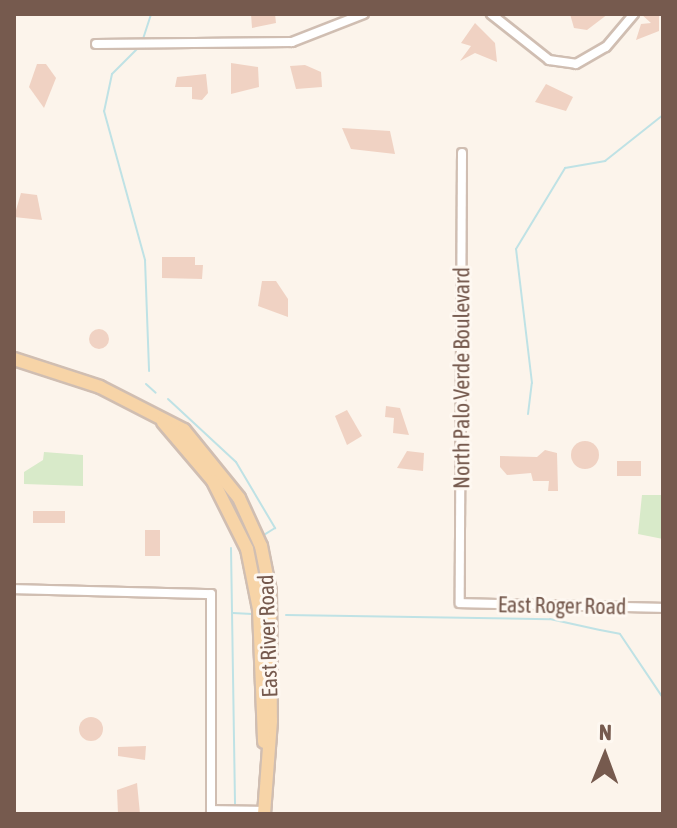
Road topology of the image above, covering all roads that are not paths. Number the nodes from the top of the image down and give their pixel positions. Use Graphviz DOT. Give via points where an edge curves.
graph roads {
  1 [pos="364,14"];
  2 [pos="491,14"];
  3 [pos="634,14"];
  4 [pos="96,44"];
  5 [pos="462,153"];
  6 [pos="17,358"];
  7 [pos="14,589"];
  8 [pos="460,603"];
  9 [pos="663,608"];
  10 [pos="211,812"];
  11 [pos="264,813"];
  1 -- 4 [label="street" via="292,42"];
  2 -- 3 [label="street" via="549,60 576,64 606,47"];
  5 -- 8 [label="street, North Palo Verde Boulevard"];
  6 -- 11 [label="main road, East River Road" via="100,387 184,430 216,462 261,546 272,618"];
  7 -- 10 [label="street, East River Road" via="211,594"];
  8 -- 9 [label="street, East Roger Road"];
  10 -- 11 [label="street, East River Road"];
}
